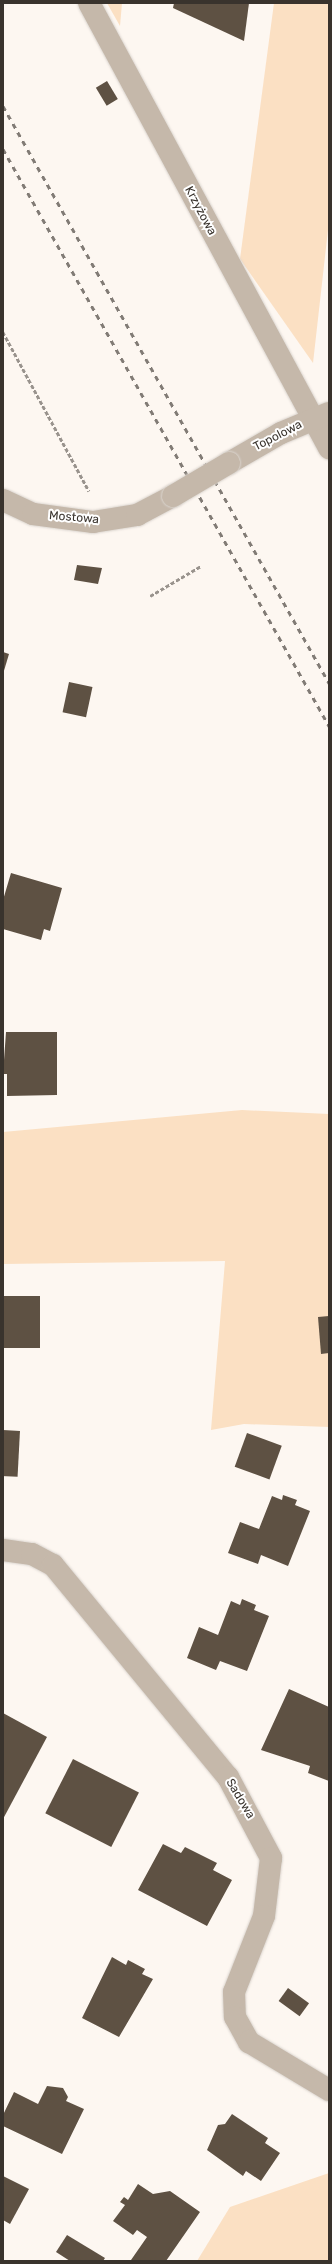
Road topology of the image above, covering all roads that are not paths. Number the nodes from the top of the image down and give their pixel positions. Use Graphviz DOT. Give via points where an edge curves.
graph roads {
  1 [pos="89,3"];
  2 [pos="321,416"];
  3 [pos="329,448"];
  4 [pos="229,463"];
  5 [pos="3,500"];
  6 [pos="3,1550"];
  7 [pos="329,2090"];
  1 -- 2 [label="street, Krzyżowa" via="281,366"];
  2 -- 3 [label="street, Krzyżowa"];
  2 -- 4 [label="street, Topolowa"];
  4 -- 5 [label="street, Mostowa, bridge" via="137,515 93,522 33,514"];
  6 -- 7 [label="street, Sadowa" via="32,1554 53,1565 228,1777 271,1858 264,1916 234,1992 235,2016 249,2042"];
}
